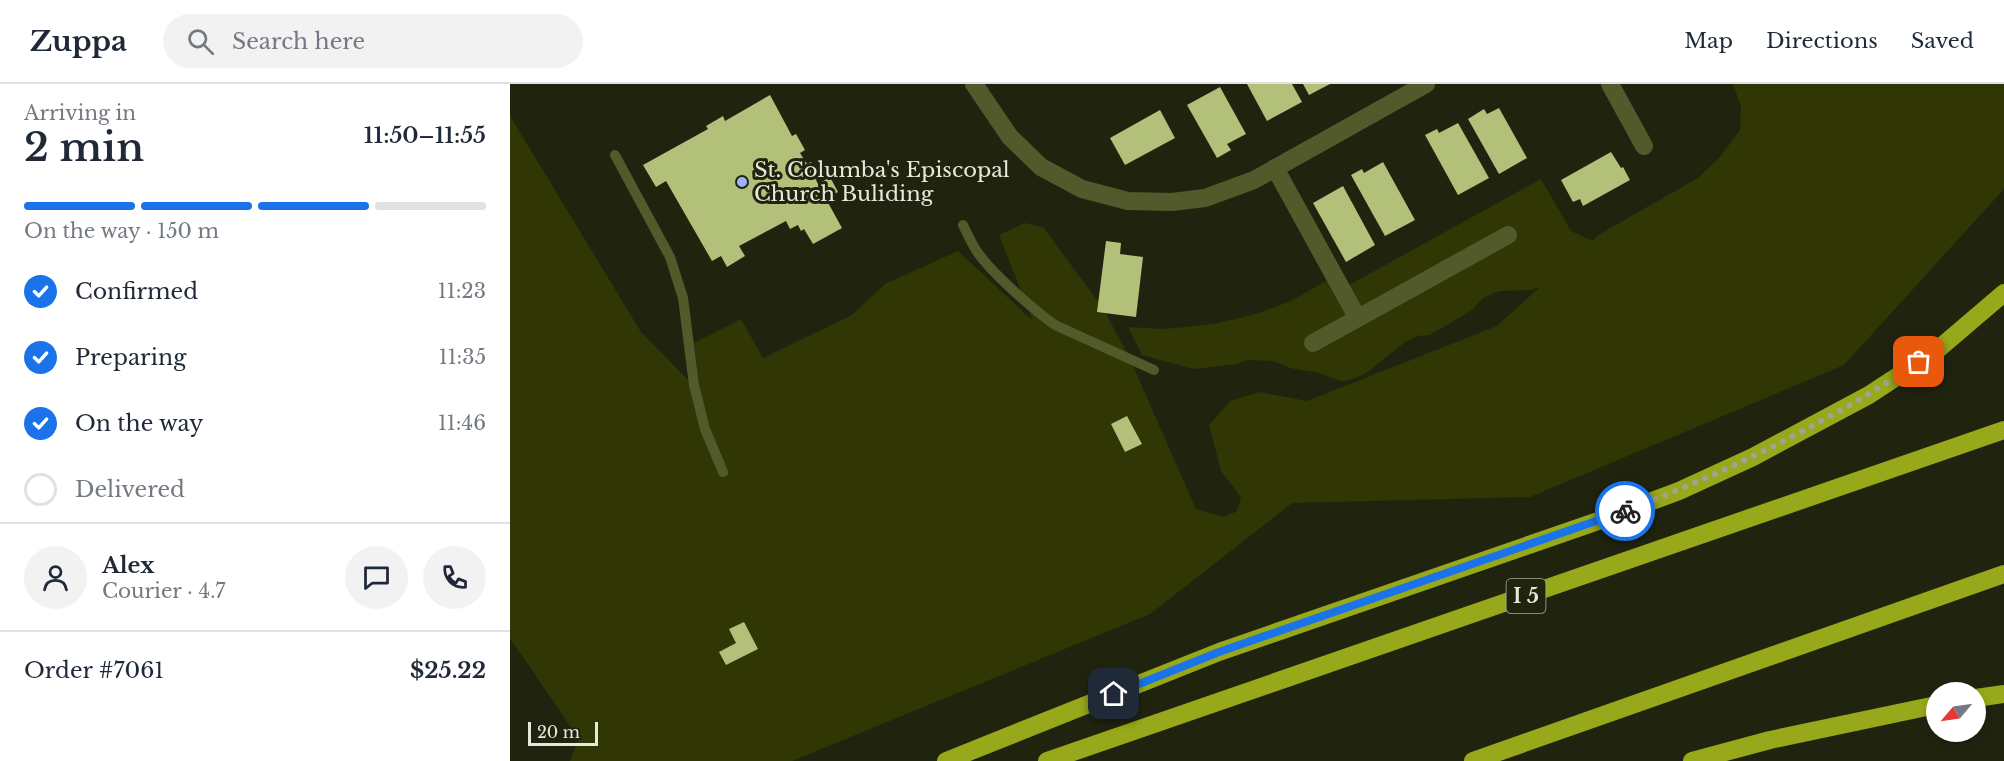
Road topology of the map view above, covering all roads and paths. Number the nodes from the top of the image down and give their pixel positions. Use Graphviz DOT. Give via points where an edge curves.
graph roads {
  1 [pos="974,84"];
  2 [pos="1426,84"];
  3 [pos="1610,84"];
  4 [pos="1644,146"];
  5 [pos="615,155"];
  6 [pos="1275,168"];
  7 [pos="963,225"];
  8 [pos="1508,234"];
  9 [pos="2004,293"];
  10 [pos="1358,317"];
  11 [pos="1313,343"];
  12 [pos="1154,370"];
  13 [pos="2004,430"];
  14 [pos="723,472"];
  15 [pos="2004,574"];
  16 [pos="2004,694"];
  17 [pos="1986,697"];
  18 [pos="1926,707"];
  19 [pos="946,761"];
  20 [pos="1047,761"];
  21 [pos="1473,761"];
  22 [pos="1692,761"];
  1 -- 6 [label="street" via="1010,137 1041,167 1082,189 1128,201 1172,202 1205,198"];
  2 -- 6 [label="street"];
  3 -- 4 [label="street"];
  5 -- 14 [label="lane" via="670,257 682,298 694,385 705,429"];
  6 -- 10 [label="street"];
  7 -- 12 [label="lane" via="988,265 1044,317"];
  8 -- 10 [label="street"];
  9 -- 19 [label="highway" via="1936,351 1869,395 1753,457 1678,491 1219,652"];
  10 -- 11 [label="street"];
  13 -- 20 [label="highway, I 5"];
  15 -- 21 [label="highway"];
  16 -- 17 [label="highway"];
  18 -- 22 [label="highway"];
}
